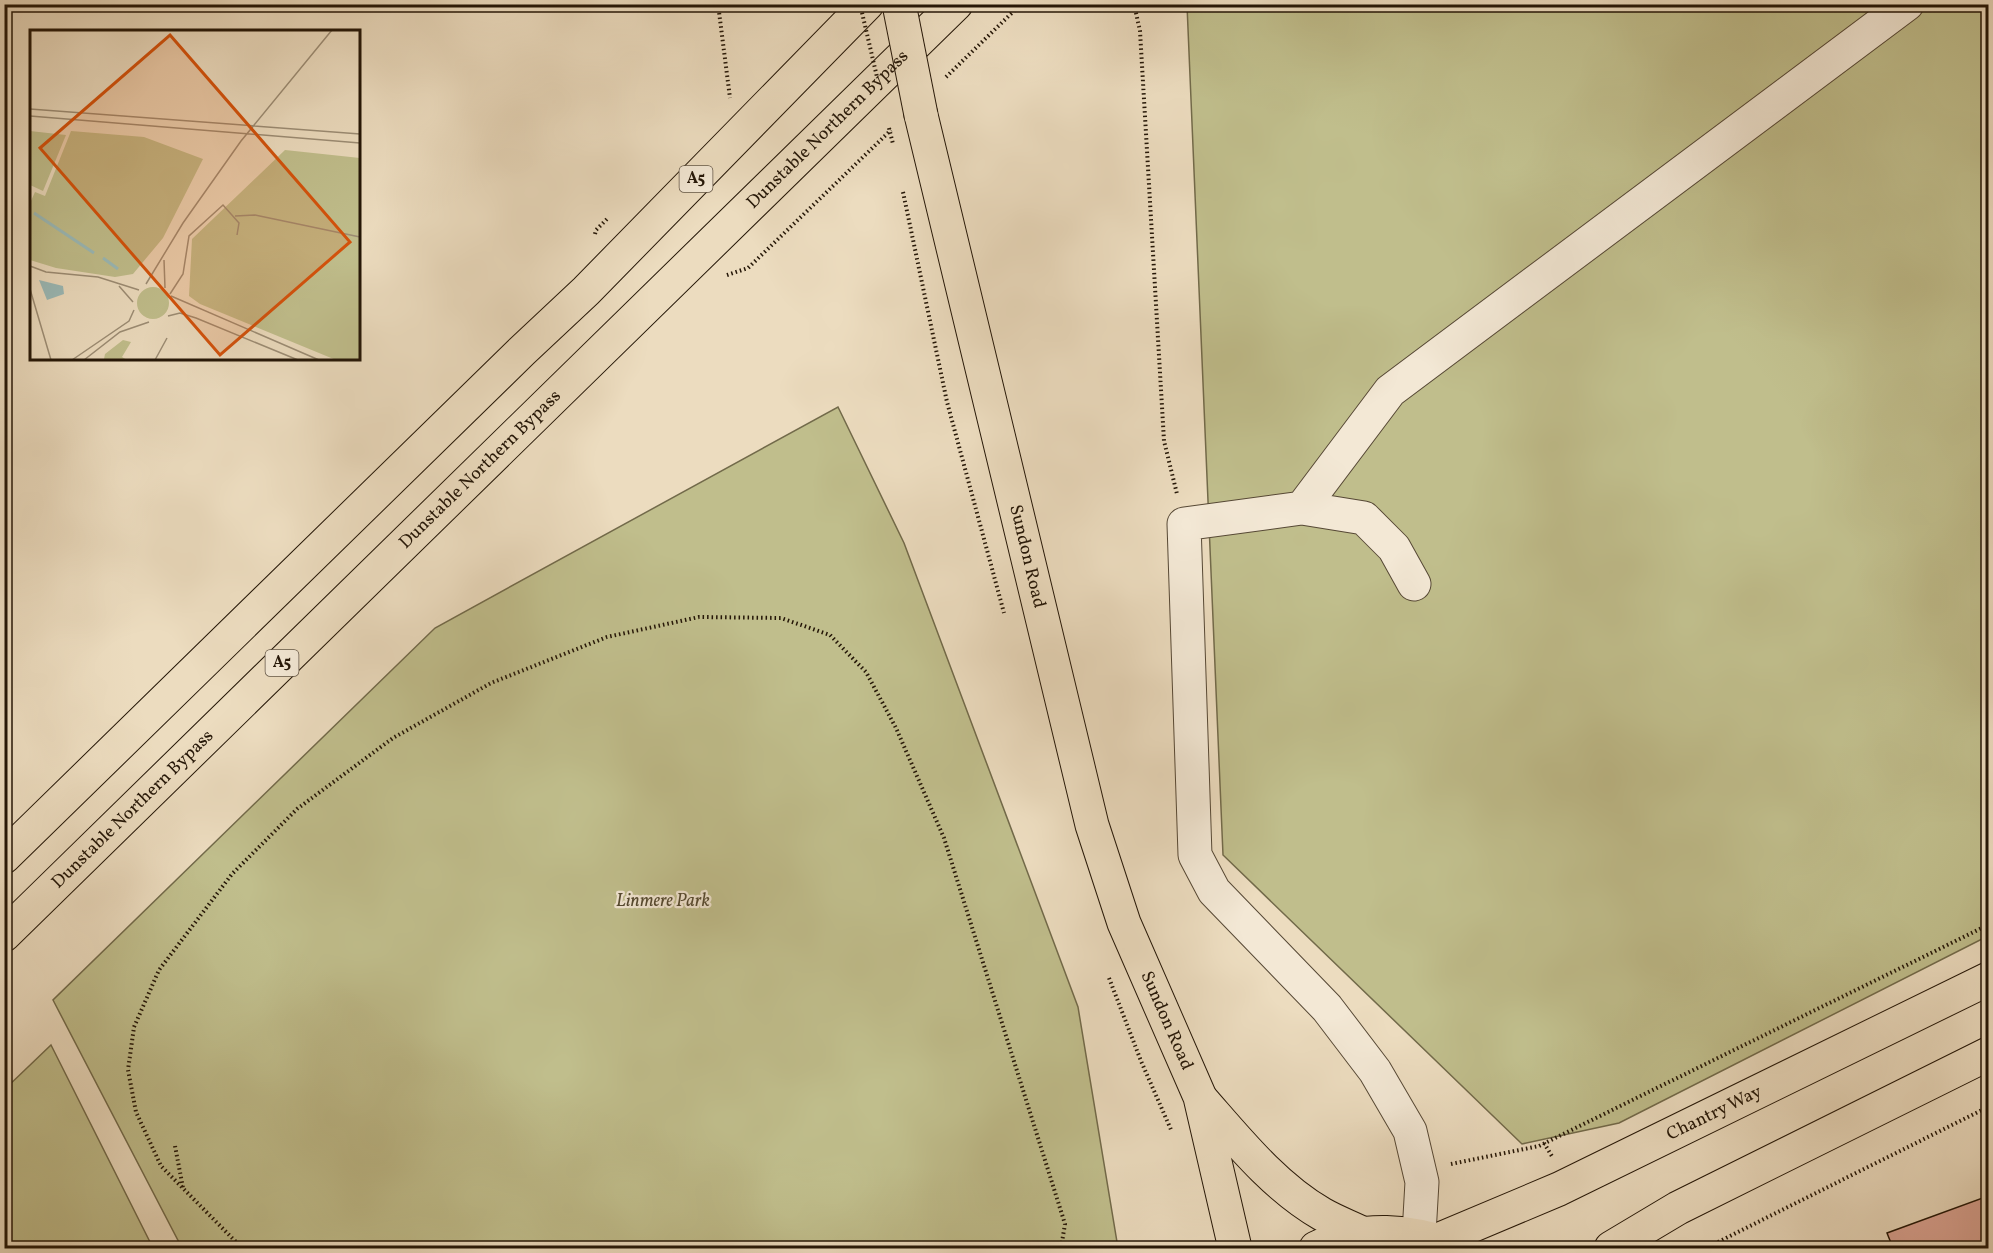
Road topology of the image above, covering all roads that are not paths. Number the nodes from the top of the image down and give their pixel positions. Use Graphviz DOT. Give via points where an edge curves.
graph roads {
  1 [pos="867,4"];
  2 [pos="898,4"];
  3 [pos="956,4"];
  4 [pos="1907,4"];
  5 [pos="1302,508"];
  6 [pos="1414,585"];
  7 [pos="4,857"];
  8 [pos="4,935"];
  9 [pos="1989,978"];
  10 [pos="1989,1054"];
  11 [pos="1200,1097"];
  12 [pos="1364,1234"];
  13 [pos="1440,1241"];
  14 [pos="1235,1248"];
  15 [pos="1316,1248"];
  16 [pos="1611,1248"];
  1 -- 7 [label="main road, A5" via="586,291"];
  2 -- 11 [label="main road, Sundon Road, bridge" via="907,121 1092,825 1125,923"];
  3 -- 8 [label="main road, Dunstable Northern Bypass / A5"];
  4 -- 5 [label="lane" via="1390,391"];
  5 -- 6 [label="lane" via="1364,518 1394,548"];
  5 -- 13 [label="lane" via="1184,524 1195,855 1214,891 1327,1008 1381,1081 1410,1131"];
  9 -- 13 [label="main road, Chantry Way" via="1559,1189"];
  10 -- 16 [label="main road" via="1678,1208"];
  11 -- 12 [label="main road, Sundon Road" via="1284,1186 1322,1214"];
  11 -- 14 [label="main road, Sundon Road"];
  12 -- 13 [label="main road" via="1392,1231"];
  12 -- 15 [label="main road"];
}
